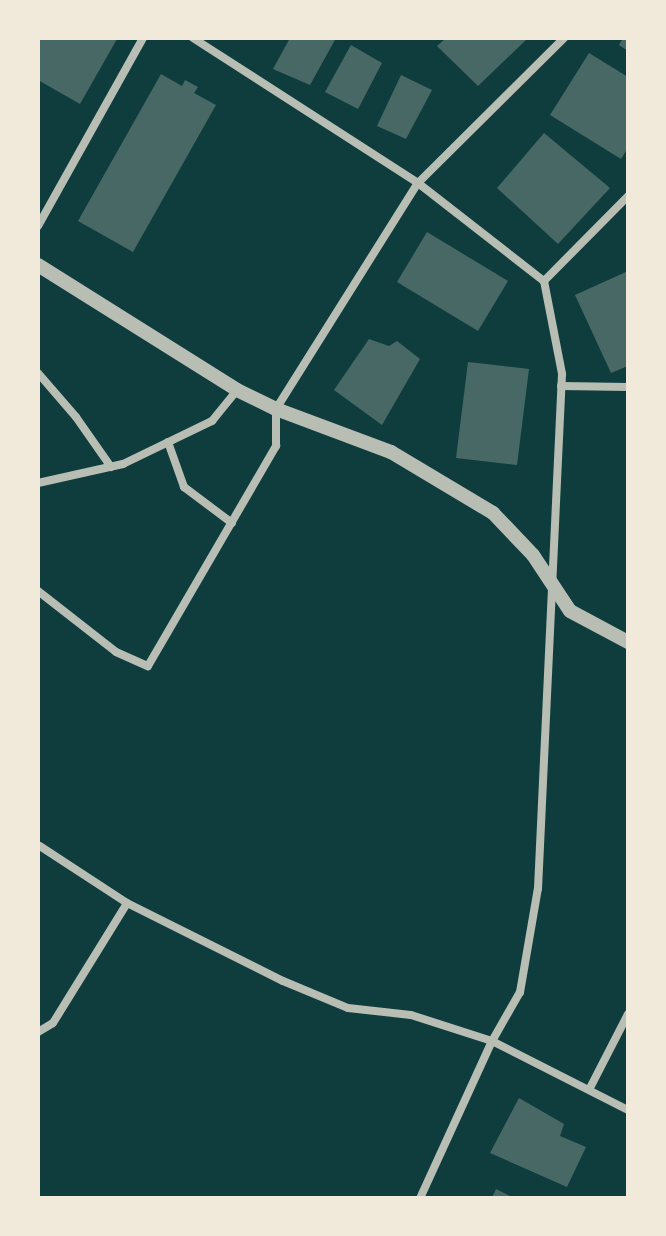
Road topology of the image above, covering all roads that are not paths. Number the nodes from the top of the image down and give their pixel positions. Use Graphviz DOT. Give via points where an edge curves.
graph roads {
  1 [pos="143,38"];
  2 [pos="193,38"];
  3 [pos="564,38"];
  4 [pos="418,183"];
  5 [pos="628,196"];
  6 [pos="38,226"];
  7 [pos="38,265"];
  8 [pos="544,281"];
  9 [pos="38,373"];
  10 [pos="561,386"];
  11 [pos="628,387"];
  12 [pos="237,390"];
  13 [pos="276,409"];
  14 [pos="168,442"];
  15 [pos="111,467"];
  16 [pos="38,483"];
  17 [pos="232,523"];
  18 [pos="552,584"];
  19 [pos="38,591"];
  20 [pos="628,642"];
  21 [pos="40,846"];
  22 [pos="127,903"];
  23 [pos="628,1014"];
  24 [pos="38,1032"];
  25 [pos="492,1041"];
  26 [pos="590,1088"];
  27 [pos="628,1110"];
  28 [pos="420,1198"];
  1 -- 6 [label="street"];
  2 -- 4 [label="street"];
  3 -- 4 [label="street"];
  4 -- 8 [label="street"];
  4 -- 13 [label="street"];
  5 -- 8 [label="street"];
  7 -- 12 [label="street"];
  8 -- 10 [label="street"];
  9 -- 15 [label="street"];
  10 -- 11 [label="street"];
  10 -- 18 [label="street"];
  12 -- 13 [label="street"];
  12 -- 14 [label="street" via="212,421"];
  13 -- 17 [label="street" via="276,446"];
  13 -- 18 [label="street" via="391,452 493,513"];
  14 -- 15 [label="street"];
  14 -- 17 [label="street" via="184,487"];
  15 -- 16 [label="street"];
  17 -- 19 [label="street" via="148,666 116,652"];
  18 -- 20 [label="street" via="570,611"];
  18 -- 25 [label="street" via="538,888 520,992"];
  21 -- 22 [label="street"];
  22 -- 24 [label="street" via="53,1023"];
  22 -- 25 [label="street" via="348,1008 411,1015"];
  23 -- 26 [label="street"];
  25 -- 26 [label="street"];
  25 -- 28 [label="street"];
  26 -- 27 [label="street"];
}
